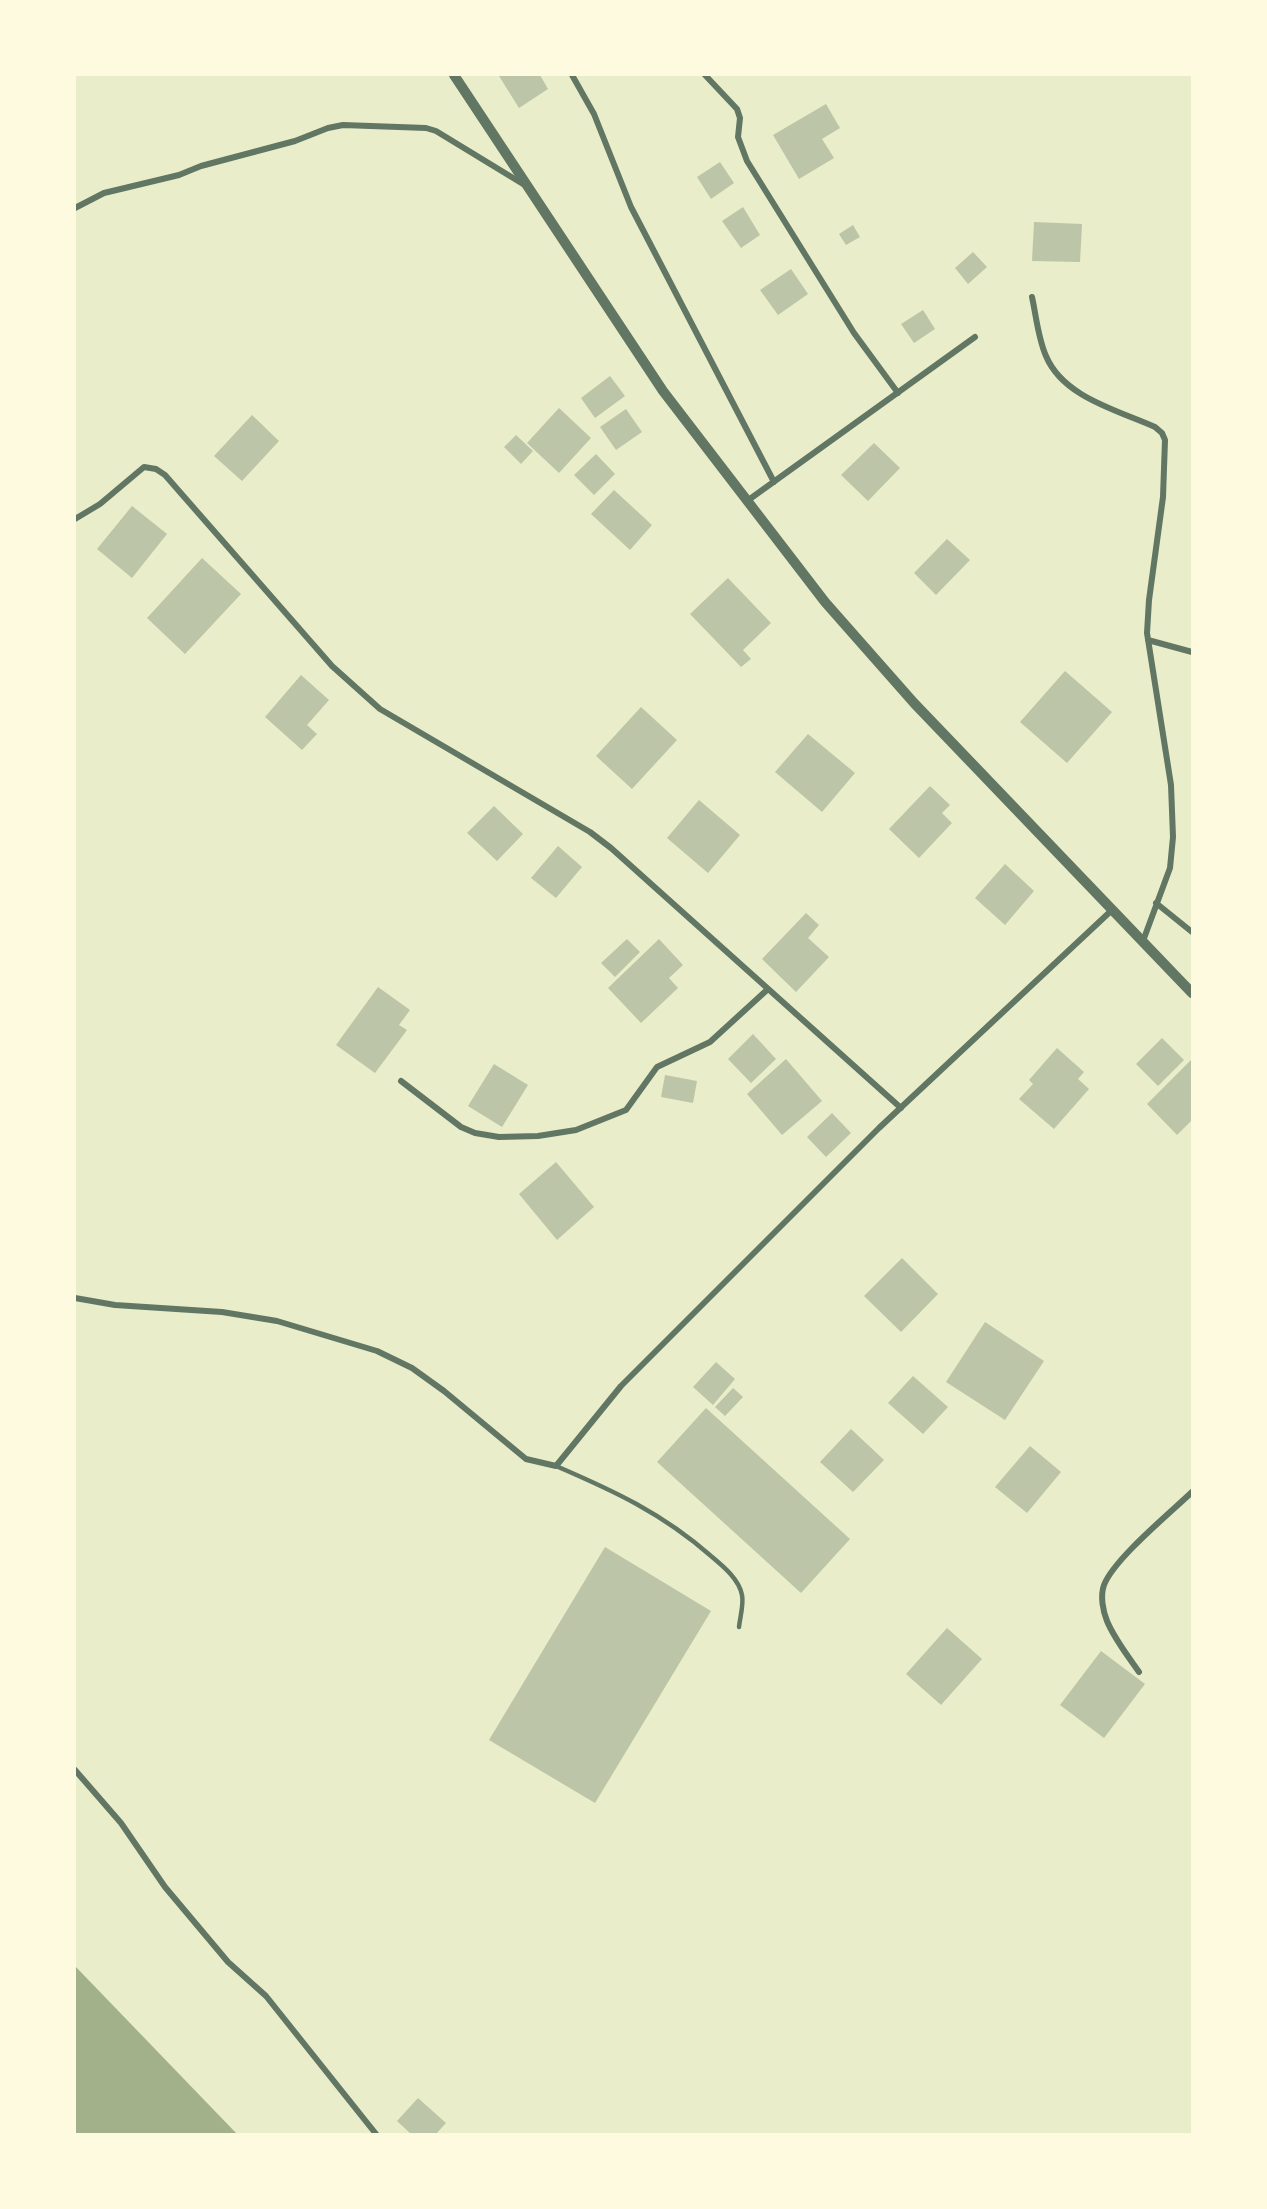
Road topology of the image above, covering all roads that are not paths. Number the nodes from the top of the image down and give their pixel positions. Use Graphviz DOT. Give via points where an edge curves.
graph roads {
  1 [pos="454,75"];
  2 [pos="572,75"];
  3 [pos="705,75"];
  4 [pos="529,187"];
  5 [pos="75,208"];
  6 [pos="1032,297"];
  7 [pos="975,337"];
  8 [pos="898,393"];
  9 [pos="774,482"];
  10 [pos="747,502"];
  11 [pos="75,519"];
  12 [pos="1148,640"];
  13 [pos="1192,652"];
  14 [pos="1156,903"];
  15 [pos="1112,910"];
  16 [pos="1192,932"];
  17 [pos="1142,942"];
  18 [pos="768,989"];
  19 [pos="1192,993"];
  20 [pos="401,1081"];
  21 [pos="901,1108"];
  22 [pos="75,1298"];
  23 [pos="556,1466"];
  24 [pos="1192,1492"];
  25 [pos="739,1627"];
  26 [pos="1139,1672"];
  27 [pos="75,1770"];
  28 [pos="376,2134"];
  1 -- 4 [label="street"];
  2 -- 9 [label="street" via="594,114 631,207"];
  3 -- 8 [label="street" via="737,109 738,137 747,161 854,333"];
  4 -- 5 [label="street" via="436,131 343,125 201,165 179,175 104,193"];
  4 -- 10 [label="street" via="663,391"];
  6 -- 12 [label="street" via="1045,355 1059,377 1081,394 1155,427 1165,440"];
  7 -- 8 [label="street"];
  8 -- 9 [label="street"];
  9 -- 10 [label="street"];
  10 -- 15 [label="street" via="825,602 909,697"];
  11 -- 18 [label="street" via="100,504 144,467 165,475 332,666 362,694 404,724 590,832"];
  12 -- 13 [label="street"];
  12 -- 14 [label="street" via="1171,785 1173,837 1170,868"];
  14 -- 16 [label="street"];
  14 -- 17 [label="street"];
  15 -- 17 [label="street"];
  15 -- 21 [label="street"];
  17 -- 19 [label="street"];
  18 -- 20 [label="street" via="710,1042 657,1067 626,1110 576,1130 537,1136 475,1133 461,1127"];
  18 -- 21 [label="street"];
  21 -- 23 [label="street" via="621,1386"];
  22 -- 23 [label="street" via="277,1321 377,1351 412,1368 444,1391 526,1459"];
  23 -- 25 [label="lane" via="649,1510 712,1557 736,1582 742,1596"];
  24 -- 26 [label="street" via="1133,1548 1112,1571 1104,1587 1102,1601 1107,1620"];
  27 -- 28 [label="street" via="121,1824 165,1887 228,1962 266,1996"];
}
